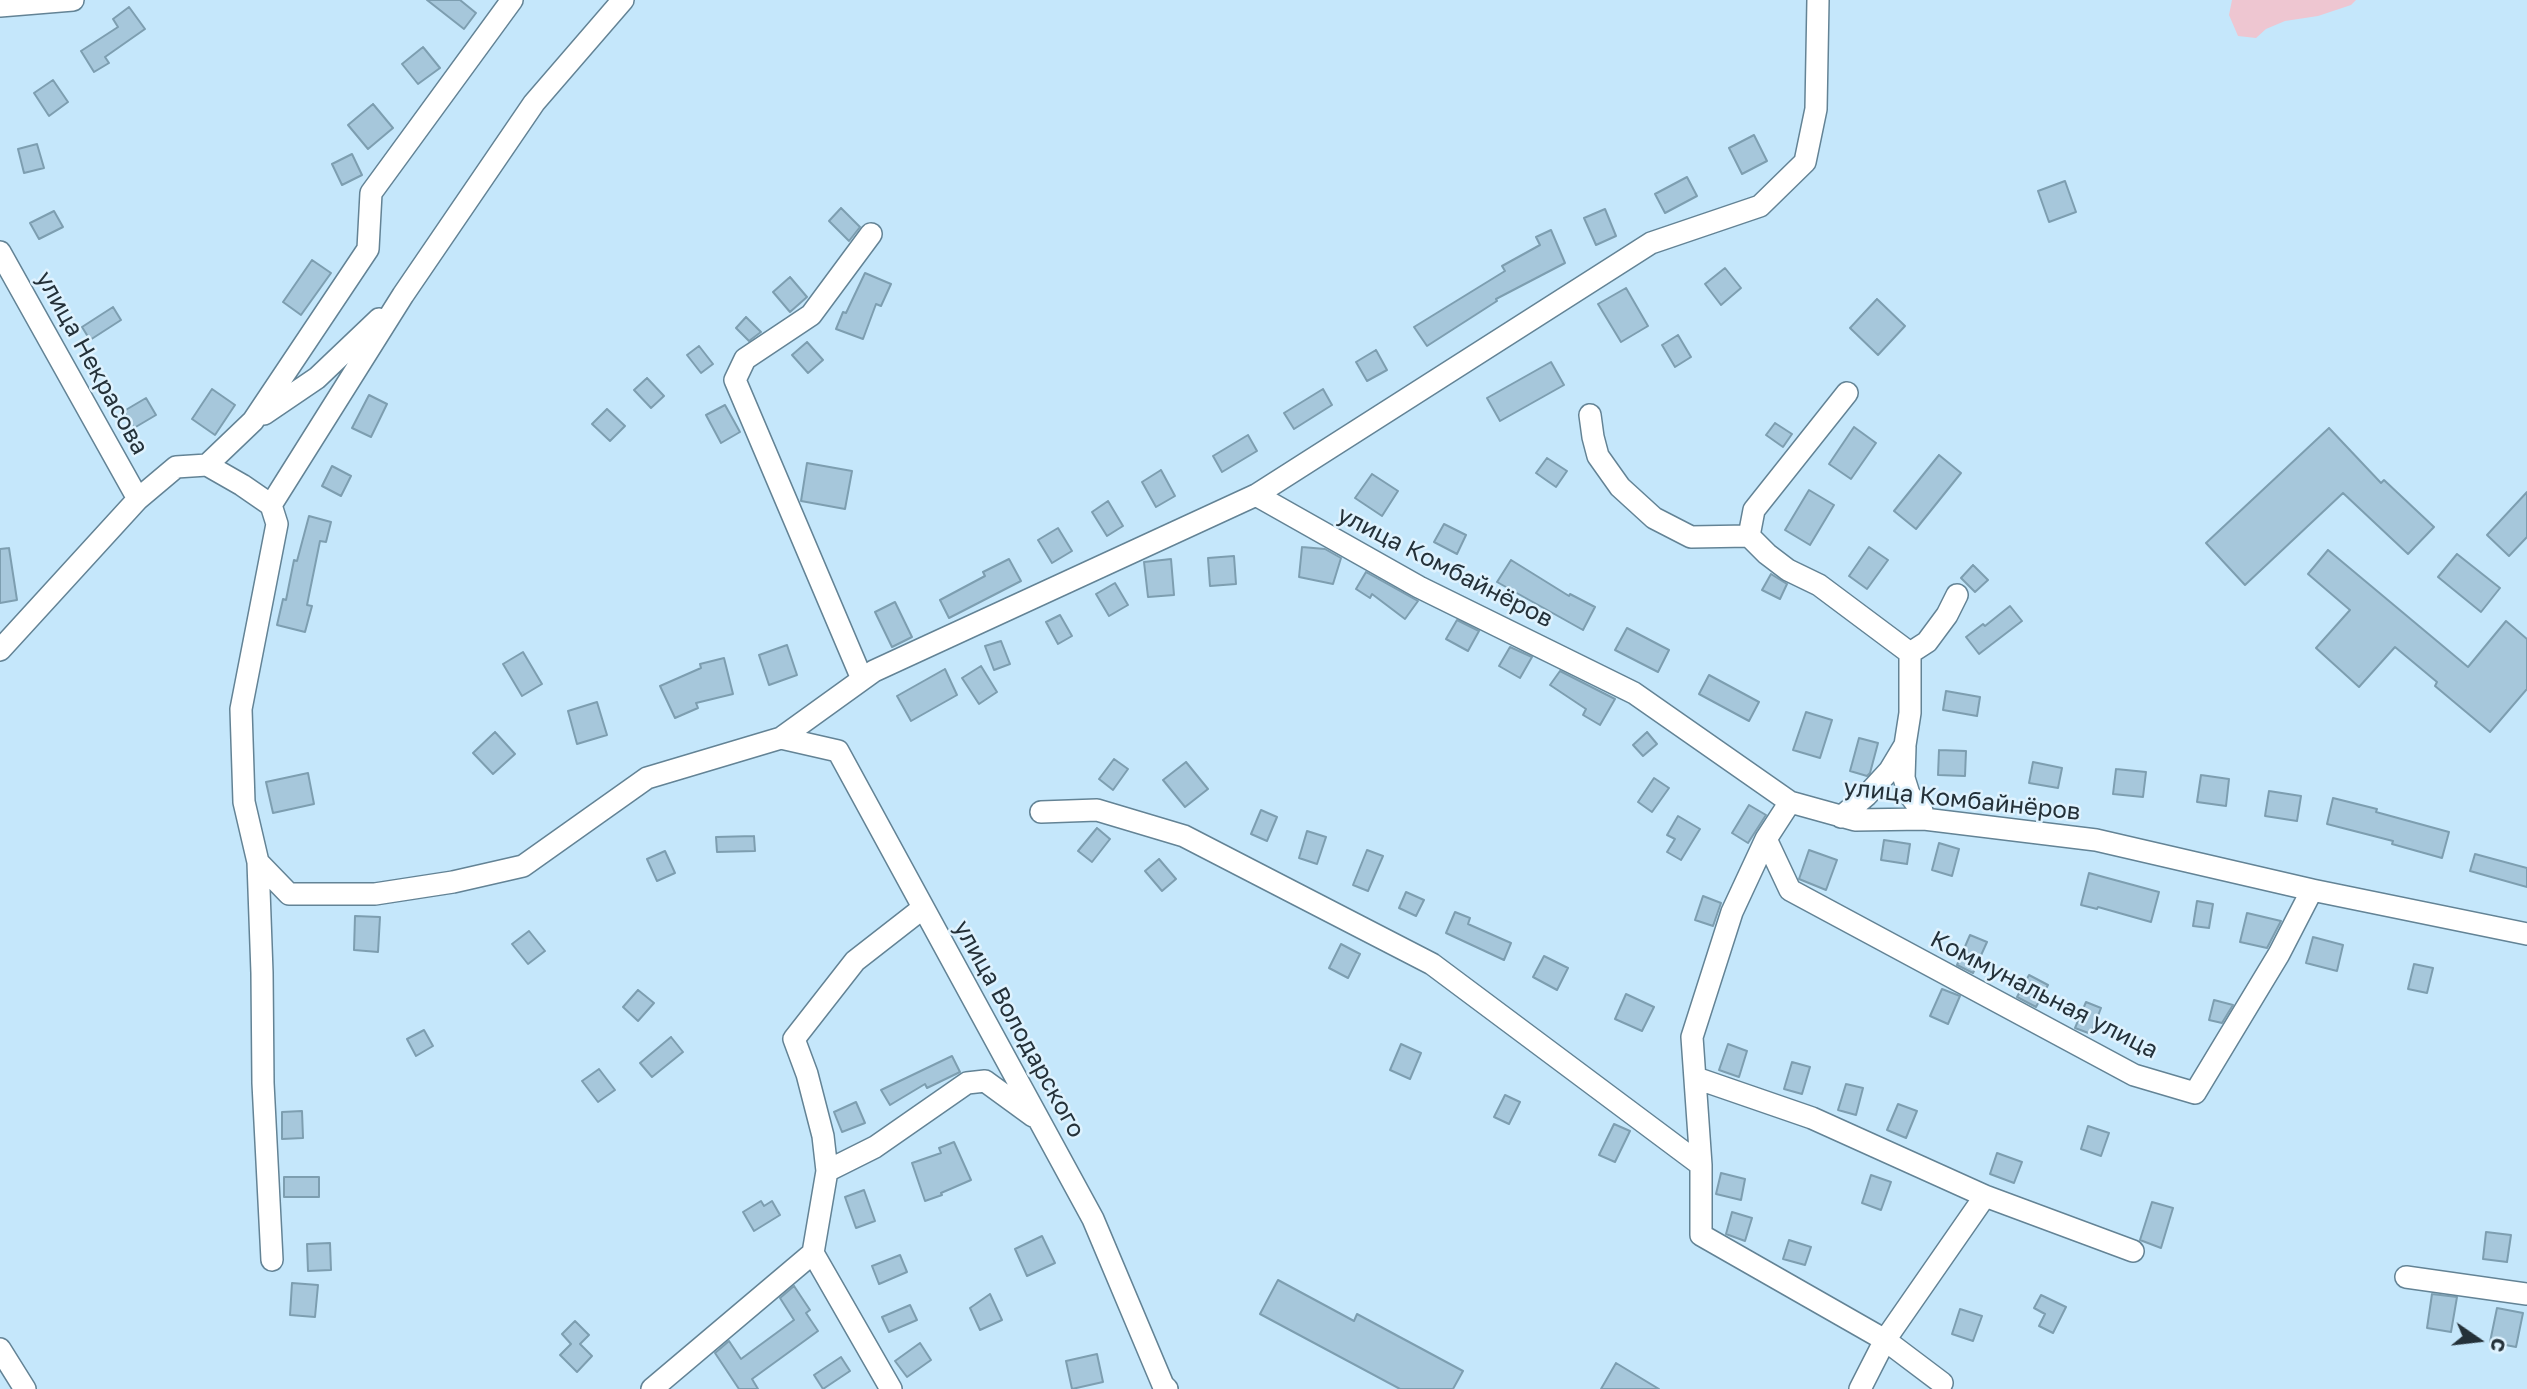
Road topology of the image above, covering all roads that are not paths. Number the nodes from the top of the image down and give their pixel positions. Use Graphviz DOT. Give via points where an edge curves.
graph roads {
  1 [pos="73,0"];
  2 [pos="512,0"];
  3 [pos="623,0"];
  4 [pos="1818,0"];
  5 [pos="0,6"];
  6 [pos="871,234"];
  7 [pos="0,252"];
  8 [pos="403,295"];
  9 [pos="1847,393"];
  10 [pos="1590,415"];
  11 [pos="253,421"];
  12 [pos="207,465"];
  13 [pos="1256,495"];
  14 [pos="138,499"];
  15 [pos="271,505"];
  16 [pos="1749,536"];
  17 [pos="1958,595"];
  18 [pos="0,650"];
  19 [pos="1910,653"];
  20 [pos="862,680"];
  21 [pos="781,738"];
  22 [pos="1905,745"];
  23 [pos="1790,802"];
  24 [pos="1041,812"];
  25 [pos="1842,817"];
  26 [pos="1924,819"];
  27 [pos="1766,839"];
  28 [pos="257,862"];
  29 [pos="2312,890"];
  30 [pos="923,908"];
  31 [pos="2527,934"];
  32 [pos="1696,1078"];
  33 [pos="1039,1120"];
  34 [pos="1701,1165"];
  35 [pos="827,1171"];
  36 [pos="1985,1196"];
  37 [pos="2133,1251"];
  38 [pos="813,1253"];
  39 [pos="272,1261"];
  40 [pos="2406,1277"];
  41 [pos="2527,1294"];
  42 [pos="1885,1340"];
  43 [pos="0,1349"];
  44 [pos="1942,1383"];
  45 [pos="25,1389"];
  46 [pos="652,1389"];
  47 [pos="891,1389"];
  48 [pos="1167,1389"];
  49 [pos="1860,1389"];
  1 -- 5 [label="street"];
  2 -- 11 [label="street" via="370,193 368,249"];
  3 -- 8 [label="street" via="534,103"];
  4 -- 13 [label="street" via="1815,109 1805,162 1760,206 1651,243"];
  6 -- 20 [label="street" via="811,315 745,359 735,380"];
  7 -- 14 [label="street, улица Некрасова"];
  8 -- 11 [label="street" via="317,378"];
  8 -- 15 [label="street"];
  9 -- 16 [label="street" via="1754,510"];
  10 -- 16 [label="street" via="1598,456 1620,487 1654,518 1691,537"];
  11 -- 12 [label="street"];
  12 -- 14 [label="street" via="176,467"];
  12 -- 15 [label="street"];
  13 -- 20 [label="street"];
  13 -- 23 [label="street, улица Комбайнёров" via="1419,587 1634,693"];
  14 -- 18 [label="street"];
  15 -- 28 [label="street" via="277,524 241,709 244,802"];
  16 -- 19 [label="street" via="1788,570 1819,585"];
  17 -- 19 [label="street" via="1927,642"];
  19 -- 22 [label="street"];
  20 -- 21 [label="street"];
  21 -- 28 [label="street" via="648,778 523,866 375,894 289,894"];
  21 -- 30 [label="street, улица Володарского" via="838,751"];
  22 -- 25 [label="street" via="1890,770"];
  22 -- 26 [label="street" via="1904,778"];
  23 -- 25 [label="street, улица Комбайнёров"];
  23 -- 27 [label="street"];
  24 -- 34 [label="street" via="1097,810 1184,836 1432,964"];
  25 -- 26 [label="street, улица Комбайнёров"];
  26 -- 29 [label="street, улица Комбайнёров" via="2096,840"];
  27 -- 29 [label="street, Коммунальная улица" via="1790,890 2134,1076 2195,1093"];
  27 -- 32 [label="street" via="1732,912 1692,1037"];
  28 -- 39 [label="street"];
  29 -- 31 [label="street, улица Комбайнёров"];
  30 -- 33 [label="street, улица Володарского"];
  30 -- 35 [label="street" via="855,961 794,1039 823,1136"];
  32 -- 34 [label="street"];
  32 -- 36 [label="street" via="1812,1118"];
  33 -- 35 [label="street" via="985,1081 967,1083 876,1147"];
  33 -- 48 [label="street, улица Володарского" via="1093,1219"];
  34 -- 42 [label="street" via="1702,1235"];
  35 -- 38 [label="street"];
  36 -- 37 [label="street"];
  36 -- 42 [label="street"];
  38 -- 46 [label="street"];
  38 -- 47 [label="street"];
  40 -- 41 [label="street"];
  42 -- 44 [label="street"];
  42 -- 49 [label="street"];
  43 -- 45 [label="street"];
}
